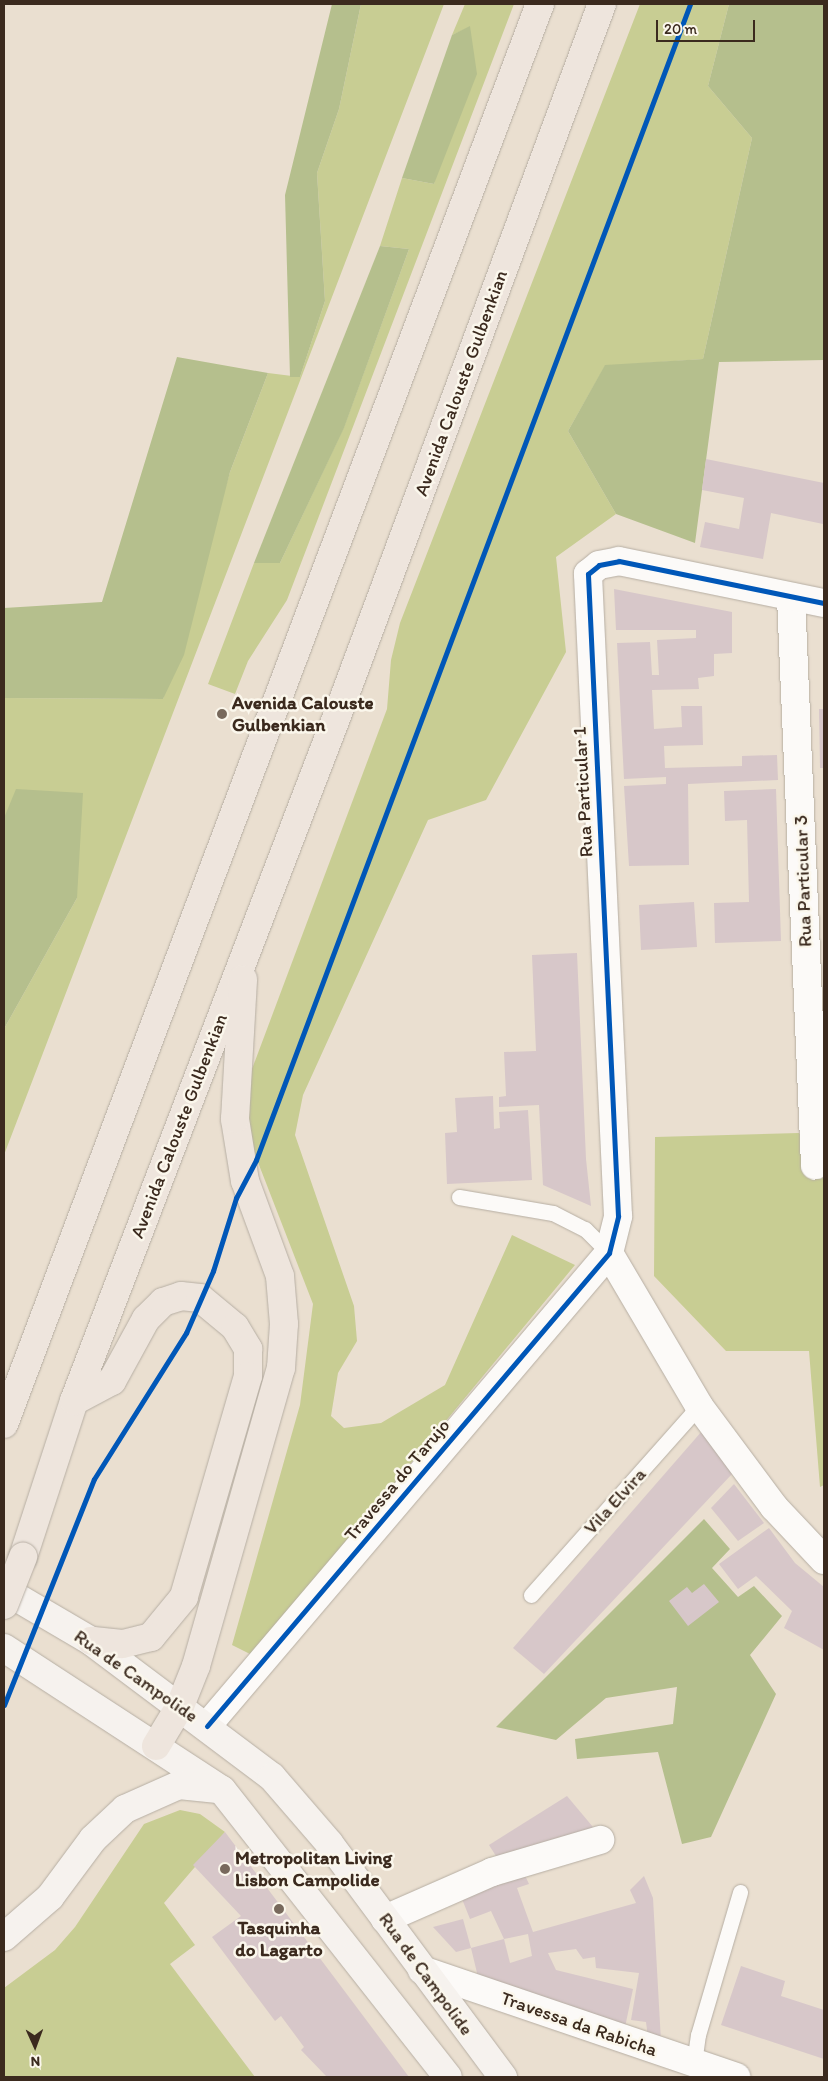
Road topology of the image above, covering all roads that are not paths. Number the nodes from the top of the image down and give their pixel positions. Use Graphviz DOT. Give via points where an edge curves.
graph roads {
  1 [pos="540,4"];
  2 [pos="602,4"];
  3 [pos="791,596"];
  4 [pos="824,603"];
  5 [pos="243,957"];
  6 [pos="815,1165"];
  7 [pos="459,1197"];
  8 [pos="609,1252"];
  9 [pos="74,1401"];
  10 [pos="699,1406"];
  11 [pos="4,1424"];
  12 [pos="824,1560"];
  13 [pos="4,1590"];
  14 [pos="531,1595"];
  15 [pos="4,1604"];
  16 [pos="91,1641"];
  17 [pos="4,1648"];
  18 [pos="180,1706"];
  19 [pos="207,1726"];
  20 [pos="156,1746"];
  21 [pos="222,1790"];
  22 [pos="600,1840"];
  23 [pos="740,1892"];
  24 [pos="385,1919"];
  25 [pos="4,1938"];
  26 [pos="422,1970"];
  27 [pos="694,2063"];
  28 [pos="448,2077"];
  29 [pos="503,2077"];
  30 [pos="736,2077"];
  1 -- 11 [label="main road"];
  2 -- 5 [label="main road, Avenida Calouste Gulbenkian"];
  3 -- 4 [label="street, Rua Particular 1"];
  3 -- 6 [label="street, Rua Particular 3"];
  3 -- 8 [label="street, Rua Particular 1" via="619,561 599,565 588,574 618,1216"];
  5 -- 9 [label="main road, Avenida Calouste Gulbenkian"];
  5 -- 18 [label="main road" via="235,1119 245,1182 280,1276 284,1324 281,1368 196,1666"];
  7 -- 8 [label="lane" via="553,1213 585,1228"];
  8 -- 10 [label="street"];
  8 -- 19 [label="street, Travessa do Tarujo"];
  9 -- 15 [label="main road, Avenida Calouste Gulbenkian, bridge" via="23,1557"];
  9 -- 16 [label="main road" via="112,1381 146,1319 163,1302 181,1296 200,1298 235,1327 248,1349 248,1376 184,1597 151,1637 122,1644"];
  10 -- 12 [label="street" via="774,1507"];
  10 -- 14 [label="lane, Vila Elvira"];
  13 -- 16 [label="main road, Rua de Campolide"];
  16 -- 18 [label="main road, Rua de Campolide"];
  17 -- 20 [label="main road"];
  18 -- 19 [label="main road, Rua de Campolide"];
  18 -- 20 [label="main road"];
  19 -- 24 [label="main road, Rua de Campolide" via="248,1756 300,1807"];
  20 -- 21 [label="main road"];
  21 -- 25 [label="main road" via="180,1785 125,1809 93,1839 50,1897"];
  21 -- 28 [label="main road"];
  22 -- 24 [label="street" via="492,1872"];
  23 -- 27 [label="lane" via="698,2035"];
  24 -- 26 [label="main road, Rua de Campolide"];
  26 -- 27 [label="street, Travessa da Rabicha"];
  26 -- 29 [label="main road, Rua de Campolide"];
  27 -- 30 [label="street, Travessa da Rabicha"];
}
